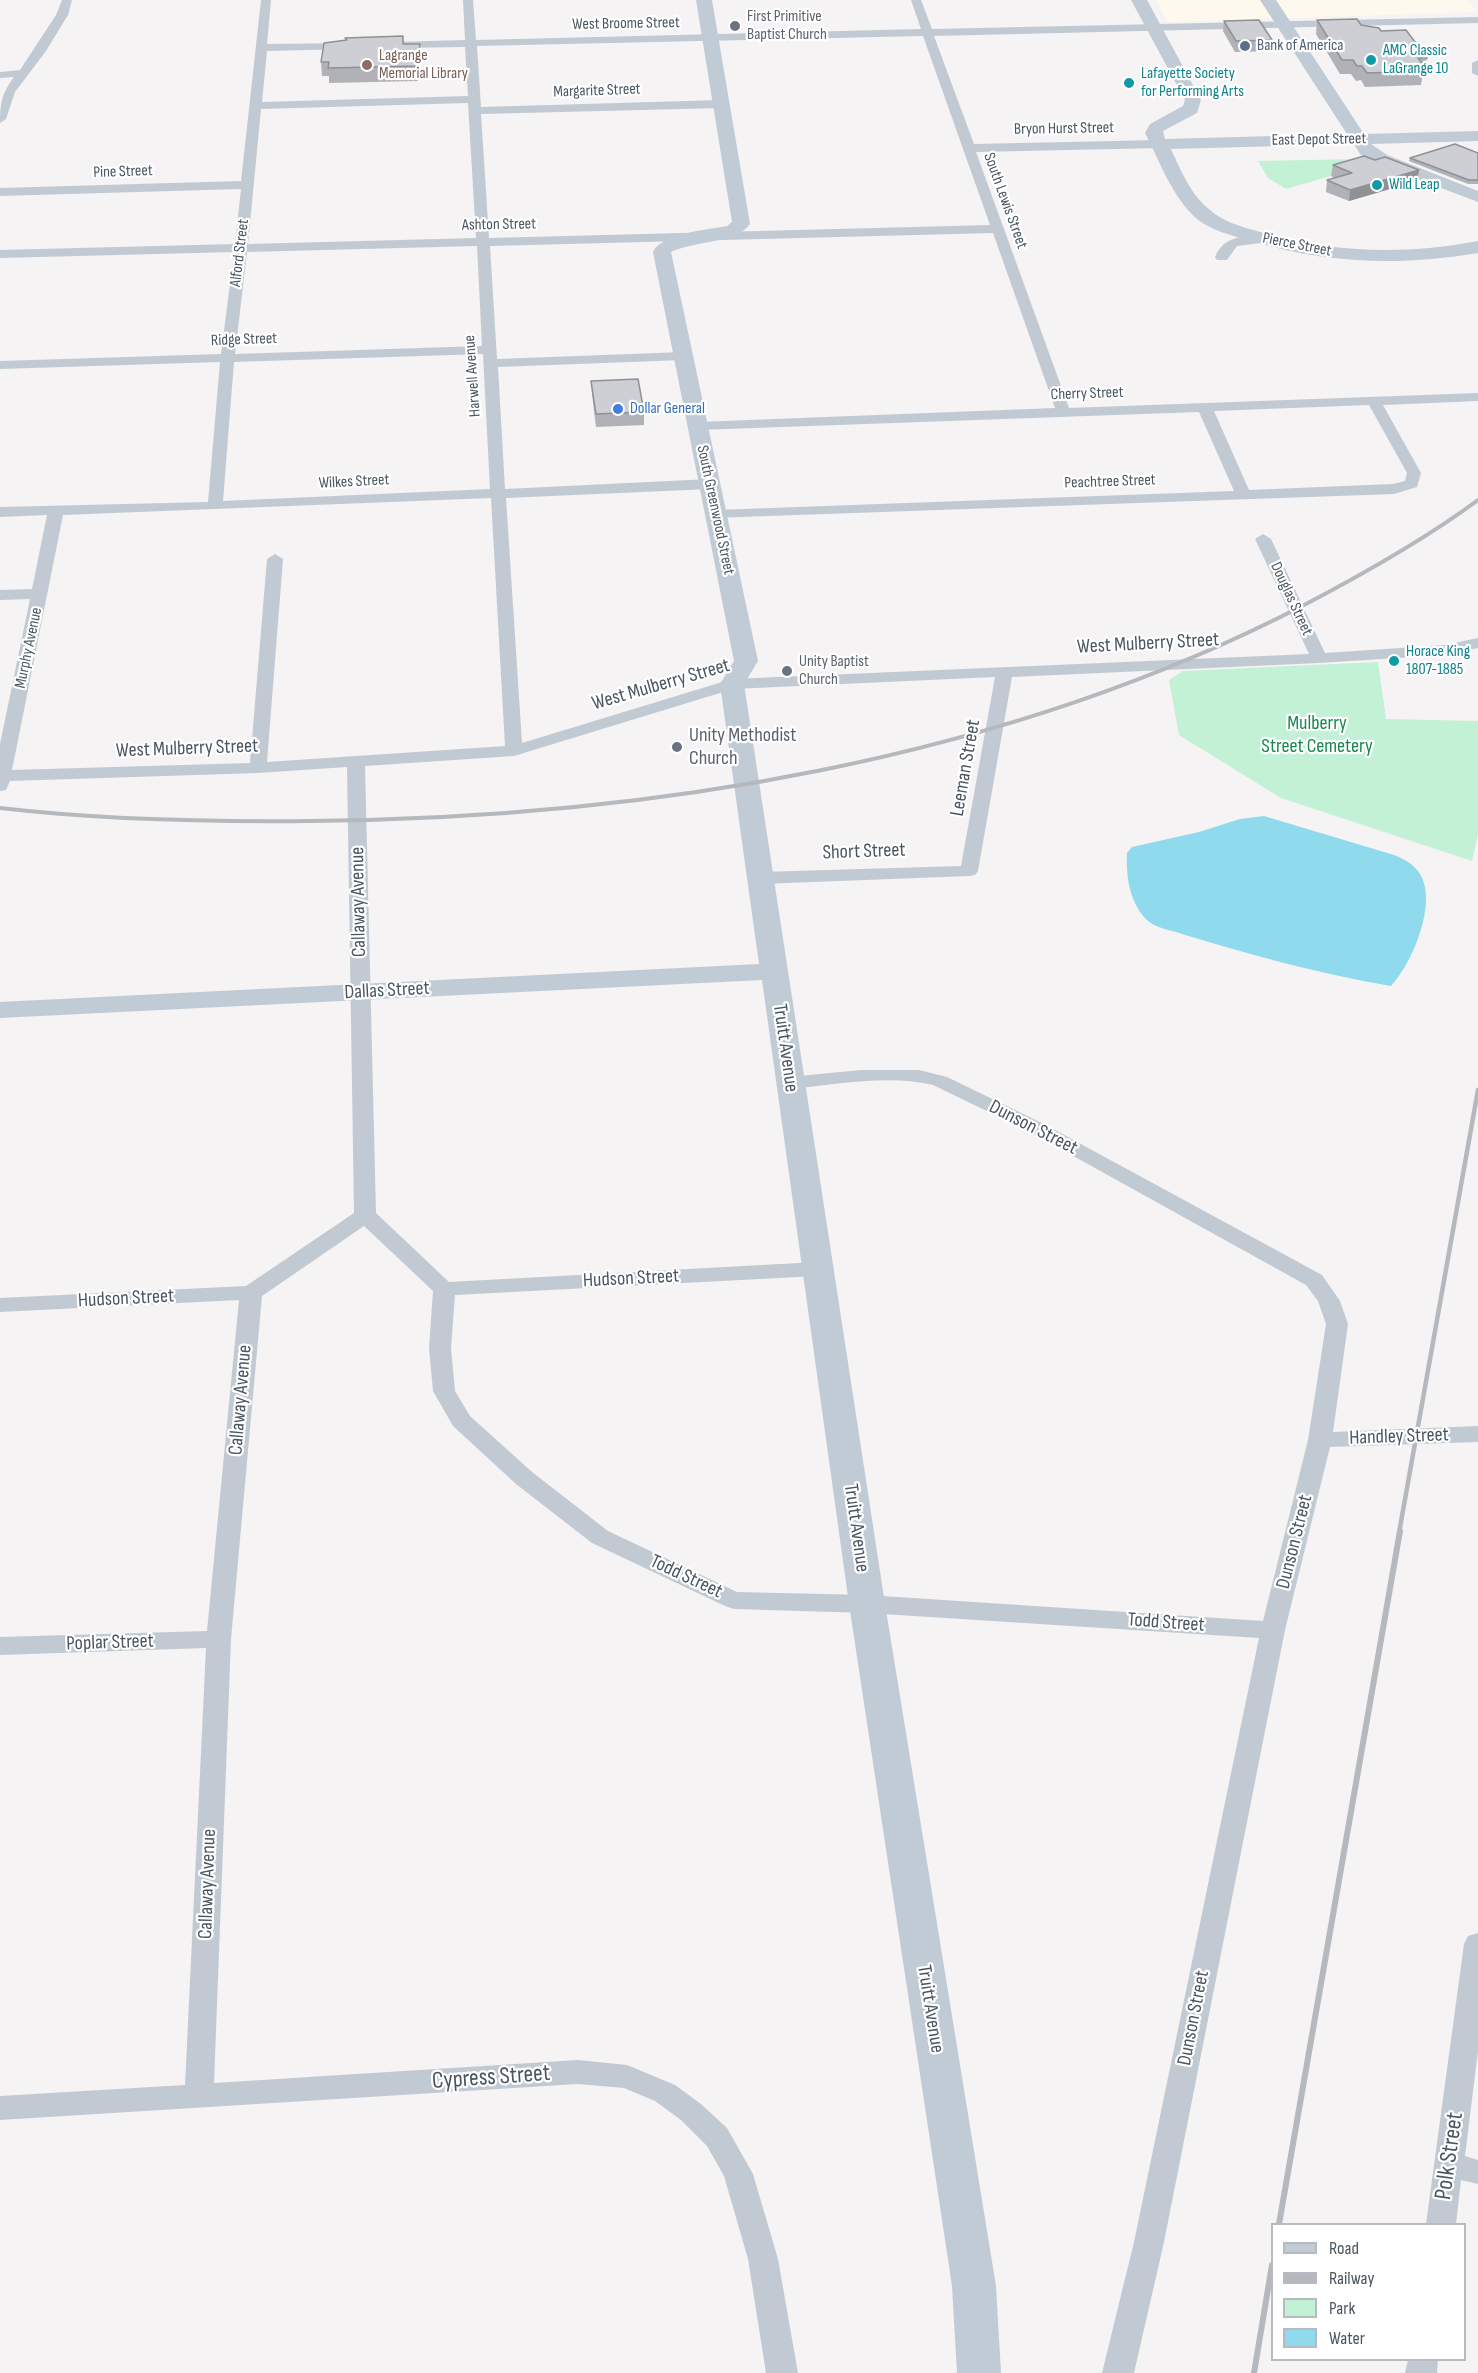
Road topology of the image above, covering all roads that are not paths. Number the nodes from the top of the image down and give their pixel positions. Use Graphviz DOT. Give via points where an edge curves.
graph roads {
  1 [pos="67,0"];
  2 [pos="266,0"];
  3 [pos="468,0"];
  4 [pos="704,0"];
  5 [pos="916,0"];
  6 [pos="1139,0"];
  7 [pos="1268,0"];
  8 [pos="1478,20"];
  9 [pos="1284,25"];
  10 [pos="1155,28"];
  11 [pos="928,33"];
  12 [pos="710,39"];
  13 [pos="471,44"];
  14 [pos="262,48"];
  15 [pos="1478,63"];
  16 [pos="25,73"];
  17 [pos="1478,73"];
  18 [pos="0,75"];
  19 [pos="721,104"];
  20 [pos="474,105"];
  21 [pos="256,106"];
  22 [pos="0,119"];
  23 [pos="1478,136"];
  24 [pos="1359,139"];
  25 [pos="1160,144"];
  26 [pos="969,148"];
  27 [pos="248,184"];
  28 [pos="0,192"];
  29 [pos="1478,197"];
  30 [pos="998,229"];
  31 [pos="703,236"];
  32 [pos="1263,239"];
  33 [pos="483,242"];
  34 [pos="1478,247"];
  35 [pos="241,248"];
  36 [pos="0,254"];
  37 [pos="1222,257"];
  38 [pos="683,356"];
  39 [pos="490,357"];
  40 [pos="227,359"];
  41 [pos="0,365"];
  42 [pos="1478,398"];
  43 [pos="1374,402"];
  44 [pos="1205,408"];
  45 [pos="1064,413"];
  46 [pos="698,426"];
  47 [pos="710,484"];
  48 [pos="498,493"];
  49 [pos="1244,495"];
  50 [pos="215,506"];
  51 [pos="56,511"];
  52 [pos="0,512"];
  53 [pos="716,515"];
  54 [pos="1263,539"];
  55 [pos="274,559"];
  56 [pos="40,594"];
  57 [pos="0,595"];
  58 [pos="1478,643"];
  59 [pos="1319,658"];
  60 [pos="1004,672"];
  61 [pos="732,684"];
  62 [pos="514,751"];
  63 [pos="356,761"];
  64 [pos="258,768"];
  65 [pos="1,781"];
  66 [pos="969,871"];
  67 [pos="761,878"];
  68 [pos="774,971"];
  69 [pos="361,992"];
  70 [pos="0,1010"];
  71 [pos="789,1083"];
  72 [pos="365,1215"];
  73 [pos="818,1269"];
  74 [pos="444,1289"];
  75 [pos="251,1293"];
  76 [pos="0,1305"];
  77 [pos="1478,1434"];
  78 [pos="1320,1440"];
  79 [pos="867,1604"];
  80 [pos="1273,1630"];
  81 [pos="219,1639"];
  82 [pos="0,1646"];
  83 [pos="1478,1944"];
  84 [pos="199,2096"];
  85 [pos="0,2108"];
  86 [pos="1449,2165"];
  87 [pos="1478,2172"];
  88 [pos="1441,2223"];
  89 [pos="782,2373"];
  90 [pos="979,2373"];
  91 [pos="1118,2373"];
  1 -- 16 [label="street" via="62,15"];
  2 -- 14 [label="street, Alford Street"];
  3 -- 13 [label="street, Harwell Avenue"];
  4 -- 12 [label="street, South Greenwood Street"];
  5 -- 11 [label="street, South Lewis Street"];
  6 -- 10 [label="street"];
  7 -- 9 [label="street"];
  8 -- 9 [label="street, West Broome Street"];
  9 -- 10 [label="street, West Broome Street"];
  9 -- 24 [label="street"];
  10 -- 11 [label="street, West Broome Street"];
  10 -- 25 [label="street" via="1193,105 1183,115 1156,128 1154,133"];
  11 -- 12 [label="street, West Broome Street"];
  11 -- 26 [label="street, South Lewis Street"];
  12 -- 13 [label="street, West Broome Street"];
  12 -- 19 [label="street, South Greenwood Street"];
  13 -- 14 [label="street, West Broome Street"];
  13 -- 20 [label="street, Harwell Avenue"];
  14 -- 21 [label="street, Alford Street"];
  15 -- 17 [label="street"];
  16 -- 18 [label="street"];
  16 -- 22 [label="street" via="9,92"];
  19 -- 20 [label="street, Margarite Street"];
  19 -- 31 [label="street, South Greenwood Street" via="741,224 733,230"];
  20 -- 21 [label="street, Margarite Street"];
  20 -- 33 [label="street, Harwell Avenue"];
  21 -- 27 [label="street, Alford Street"];
  23 -- 24 [label="street, East Depot Street"];
  24 -- 25 [label="street, East Depot Street"];
  24 -- 29 [label="street" via="1371,154"];
  25 -- 26 [label="street, Bryon Hurst Street"];
  25 -- 32 [label="street, Pierce Street" via="1191,201 1203,214"];
  26 -- 30 [label="street, South Lewis Street"];
  27 -- 28 [label="street, Pine Street"];
  27 -- 35 [label="street, Alford Street"];
  30 -- 31 [label="street, Ashton Street"];
  30 -- 45 [label="street, South Lewis Street"];
  31 -- 33 [label="street, Ashton Street"];
  31 -- 38 [label="street, South Greenwood Street" via="673,244 662,252"];
  32 -- 34 [label="street, Pierce Street" via="1317,251 1374,256 1428,255"];
  32 -- 37 [label="street" via="1231,243"];
  33 -- 35 [label="street, Ashton Street"];
  33 -- 39 [label="street, Harwell Avenue"];
  35 -- 36 [label="street, Ashton Street"];
  35 -- 40 [label="street, Alford Street"];
  38 -- 39 [label="street, Ridge Street"];
  38 -- 46 [label="street, South Greenwood Street"];
  39 -- 40 [label="street, Ridge Street"];
  39 -- 48 [label="street, Harwell Avenue"];
  40 -- 41 [label="street, Ridge Street"];
  40 -- 50 [label="street, Alford Street"];
  42 -- 43 [label="street, Cherry Street"];
  43 -- 44 [label="street, Cherry Street"];
  43 -- 49 [label="street, Peachtree Street" via="1414,473 1412,484 1394,489"];
  44 -- 45 [label="street, Cherry Street"];
  44 -- 49 [label="street"];
  45 -- 46 [label="street, Cherry Street"];
  46 -- 47 [label="street, South Greenwood Street"];
  47 -- 48 [label="street, Wilkes Street"];
  47 -- 53 [label="street, South Greenwood Street"];
  48 -- 50 [label="street, Wilkes Street"];
  48 -- 62 [label="street, Harwell Avenue"];
  49 -- 53 [label="street, Peachtree Street"];
  50 -- 51 [label="street, Wilkes Street"];
  51 -- 52 [label="street, Wilkes Street"];
  51 -- 56 [label="street, Murphy Avenue"];
  53 -- 61 [label="street, South Greenwood Street" via="746,661"];
  54 -- 59 [label="street, Douglas Street"];
  55 -- 64 [label="street"];
  56 -- 57 [label="street"];
  56 -- 65 [label="street, Murphy Avenue"];
  58 -- 59 [label="street, West Mulberry Street" via="1445,650"];
  59 -- 60 [label="street, West Mulberry Street"];
  60 -- 61 [label="street, West Mulberry Street"];
  60 -- 66 [label="street, Leeman Street"];
  61 -- 62 [label="street, West Mulberry Street"];
  61 -- 67 [label="street, Truitt Avenue"];
  62 -- 63 [label="street, West Mulberry Street"];
  63 -- 64 [label="street, West Mulberry Street"];
  63 -- 69 [label="street, Callaway Avenue"];
  64 -- 65 [label="street, West Mulberry Street"];
  66 -- 67 [label="street, Short Street"];
  67 -- 68 [label="street, Truitt Avenue"];
  68 -- 69 [label="street, Dallas Street"];
  68 -- 71 [label="street, Truitt Avenue"];
  69 -- 70 [label="street, Dallas Street"];
  69 -- 72 [label="street, Callaway Avenue"];
  71 -- 73 [label="street, Truitt Avenue"];
  71 -- 78 [label="street, Dunson Street" via="861,1076 919,1076 940,1081 1038,1128 1314,1280 1330,1298 1337,1324"];
  72 -- 74 [label="street"];
  72 -- 75 [label="street"];
  73 -- 74 [label="street, Hudson Street"];
  73 -- 79 [label="street, Truitt Avenue"];
  74 -- 79 [label="street, Todd Street" via="440,1348 444,1391 461,1421 524,1478 600,1537 734,1600"];
  75 -- 76 [label="street, Hudson Street"];
  75 -- 81 [label="street, Callaway Avenue"];
  77 -- 78 [label="street, Handley Street"];
  78 -- 80 [label="street, Dunson Street"];
  79 -- 80 [label="street, Todd Street"];
  79 -- 90 [label="street, Truitt Avenue" via="974,2286"];
  80 -- 91 [label="street, Dunson Street" via="1149,2242"];
  81 -- 82 [label="street, Poplar Street"];
  81 -- 84 [label="street, Callaway Avenue"];
  83 -- 86 [label="street, Polk Street"];
  84 -- 85 [label="street, Cypress Street"];
  84 -- 89 [label="street, Cypress Street" via="578,2072 627,2077 665,2093 717,2137 738,2174 762,2259"];
  86 -- 87 [label="street"];
  86 -- 88 [label="street, Polk Street"];
}
